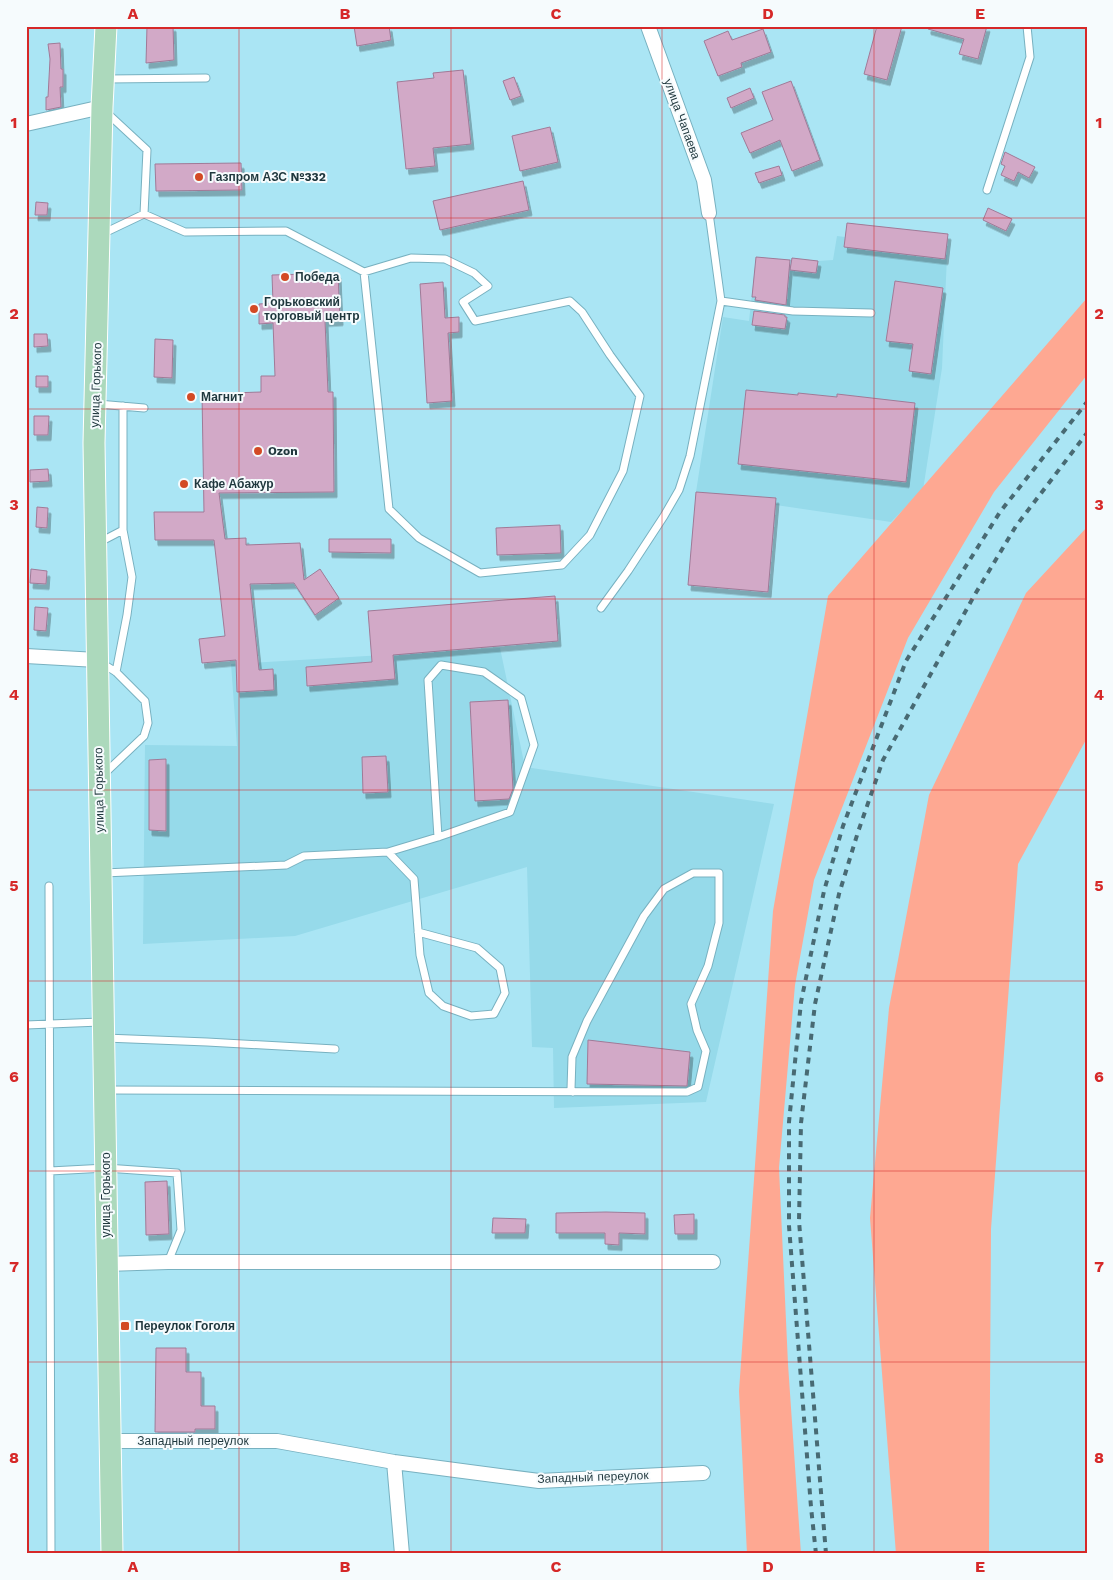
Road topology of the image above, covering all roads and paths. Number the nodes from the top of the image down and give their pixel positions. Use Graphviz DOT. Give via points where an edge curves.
graph roads {
  1 [pos="106,26"];
  2 [pos="648,26"];
  3 [pos="1027,26"];
  4 [pos="206,78"];
  5 [pos="104,79"];
  6 [pos="102,108"];
  7 [pos="26,124"];
  8 [pos="987,190"];
  9 [pos="709,212"];
  10 [pos="144,214"];
  11 [pos="100,235"];
  12 [pos="364,272"];
  13 [pos="721,301"];
  14 [pos="871,313"];
  15 [pos="95,404"];
  16 [pos="123,406"];
  17 [pos="144,408"];
  18 [pos="123,530"];
  19 [pos="96,544"];
  20 [pos="601,608"];
  21 [pos="26,656"];
  22 [pos="97,660"];
  23 [pos="116,672"];
  24 [pos="99,778"];
  25 [pos="438,837"];
  26 [pos="388,852"];
  27 [pos="101,873"];
  28 [pos="49,886"];
  29 [pos="418,932"];
  30 [pos="26,1024"];
  31 [pos="49,1024"];
  32 [pos="103,1030"];
  33 [pos="334,1049"];
  34 [pos="104,1090"];
  35 [pos="573,1092"];
  36 [pos="106,1168"];
  37 [pos="50,1171"];
  38 [pos="168,1262"];
  39 [pos="713,1262"];
  40 [pos="106,1264"];
  41 [pos="110,1441"];
  42 [pos="394,1462"];
  43 [pos="703,1472"];
  44 [pos="51,1554"];
  45 [pos="112,1554"];
  46 [pos="402,1554"];
  1 -- 5 [label="main road, улица Горького"];
  2 -- 9 [label="street, улица Чапаева" via="704,180"];
  3 -- 8 [label="lane" via="1030,57"];
  4 -- 5 [label="lane"];
  5 -- 6 [label="main road, улица Горького"];
  6 -- 7 [label="street"];
  6 -- 10 [label="lane" via="147,150"];
  6 -- 11 [label="main road, улица Горького"];
  9 -- 13 [label="lane"];
  10 -- 11 [label="lane"];
  10 -- 12 [label="lane" via="185,232 286,231"];
  11 -- 15 [label="main road, улица Горького"];
  12 -- 12 [label="lane" via="410,258 445,259 474,273 488,286 463,302 475,321 570,301 582,312 640,396 623,470 590,535 562,565 480,573 420,538 388,509"];
  13 -- 14 [label="lane" via="793,311"];
  13 -- 20 [label="lane" via="690,456 679,490"];
  15 -- 16 [label="lane"];
  15 -- 19 [label="main road, улица Горького"];
  16 -- 17 [label="lane"];
  16 -- 18 [label="lane"];
  18 -- 19 [label="lane"];
  18 -- 23 [label="lane" via="132,577"];
  19 -- 22 [label="main road, улица Горького"];
  21 -- 22 [label="street"];
  22 -- 23 [label="lane"];
  22 -- 24 [label="main road, улица Горького"];
  23 -- 24 [label="lane" via="145,701 148,723 144,736"];
  24 -- 27 [label="main road, улица Горького"];
  25 -- 25 [label="lane" via="510,812 534,745 520,698 484,672 441,665 428,680"];
  25 -- 26 [label="lane"];
  26 -- 27 [label="lane" via="304,856 286,864"];
  26 -- 29 [label="lane" via="414,879"];
  27 -- 32 [label="main road, улица Горького"];
  28 -- 31 [label="lane"];
  29 -- 29 [label="lane" via="429,993 443,1006 471,1016 494,1014 505,993 500,968 477,948"];
  30 -- 31 [label="lane"];
  31 -- 32 [label="lane"];
  31 -- 37 [label="lane"];
  32 -- 33 [label="lane" via="207,1042"];
  32 -- 34 [label="main road, улица Горького"];
  34 -- 35 [label="lane"];
  34 -- 36 [label="main road, улица Горького"];
  35 -- 35 [label="lane" via="687,1092 698,1086 706,1050 691,1004 708,966 719,923 720,873 693,873 664,889 644,916 587,1021 572,1057"];
  36 -- 37 [label="lane"];
  36 -- 38 [label="lane" via="177,1173 181,1230"];
  36 -- 40 [label="main road, улица Горького"];
  37 -- 44 [label="lane"];
  38 -- 39 [label="street"];
  38 -- 40 [label="street"];
  40 -- 41 [label="main road, улица Горького"];
  41 -- 42 [label="street, Западный переулок" via="277,1441"];
  41 -- 45 [label="main road, улица Горького"];
  42 -- 43 [label="street, Западный переулок" via="539,1480"];
  42 -- 46 [label="street"];
}
